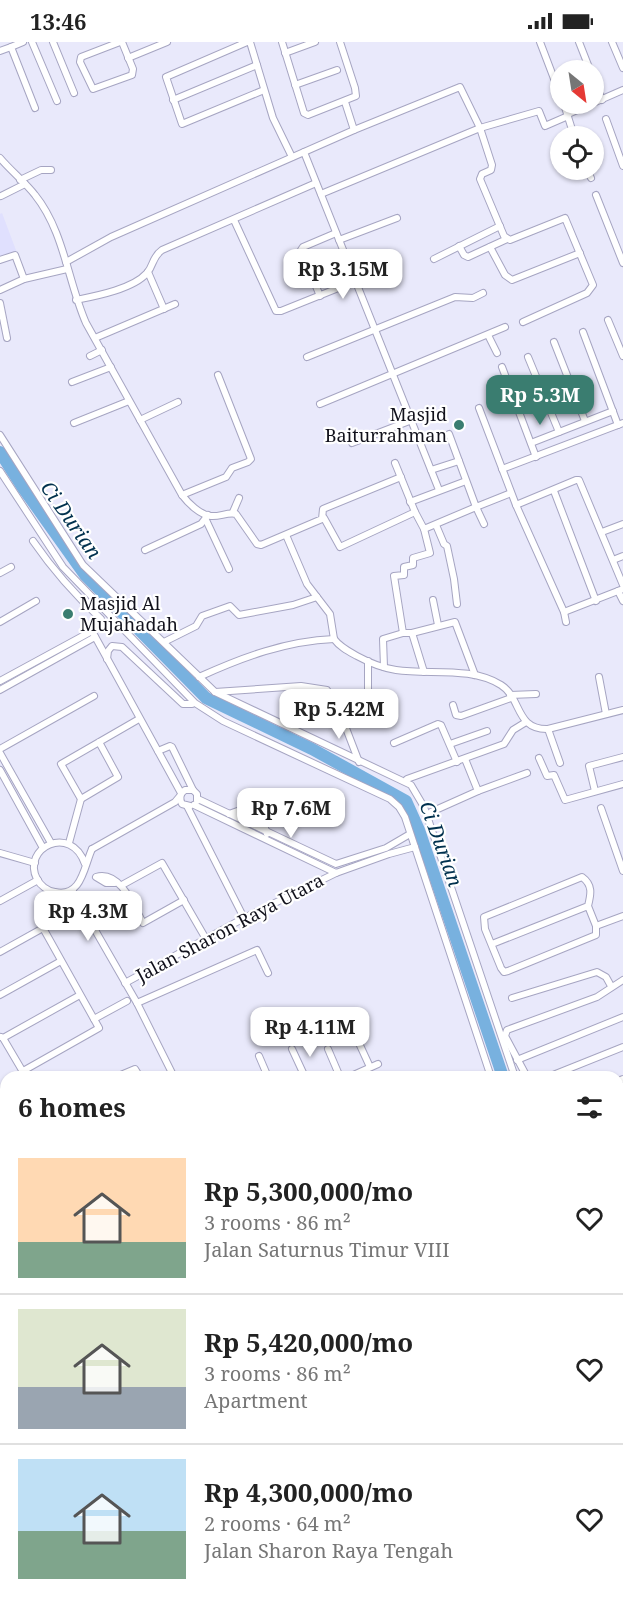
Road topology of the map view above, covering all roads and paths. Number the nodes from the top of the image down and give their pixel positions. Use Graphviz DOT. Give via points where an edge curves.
graph roads {
  1 [pos="1,42"];
  2 [pos="23,42"];
  3 [pos="32,42"];
  4 [pos="53,42"];
  5 [pos="121,42"];
  6 [pos="164,42"];
  7 [pos="248,42"];
  8 [pos="282,42"];
  9 [pos="315,42"];
  10 [pos="340,42"];
  11 [pos="540,42"];
  12 [pos="579,42"];
  13 [pos="612,42"];
  14 [pos="11,47"];
  15 [pos="2,50"];
  16 [pos="285,53"];
  17 [pos="129,58"];
  18 [pos="586,60"];
  19 [pos="257,65"];
  20 [pos="623,67"];
  21 [pos="550,68"];
  22 [pos="337,70"];
  23 [pos="295,85"];
  24 [pos="264,90"];
  25 [pos="623,90"];
  26 [pos="74,93"];
  27 [pos="604,99"];
  28 [pos="173,100"];
  29 [pos="57,101"];
  30 [pos="345,102"];
  31 [pos="35,108"];
  32 [pos="568,115"];
  33 [pos="606,119"];
  34 [pos="571,126"];
  35 [pos="480,129"];
  36 [pos="354,130"];
  37 [pos="304,152"];
  38 [pos="292,157"];
  39 [pos="0,158"];
  40 [pos="623,166"];
  41 [pos="51,170"];
  42 [pos="22,182"];
  43 [pos="316,183"];
  44 [pos="321,194"];
  45 [pos="596,195"];
  46 [pos="1,196"];
  47 [pos="397,218"];
  48 [pos="234,220"];
  49 [pos="500,226"];
  50 [pos="336,233"];
  51 [pos="507,239"];
  52 [pos="339,240"];
  53 [pos="459,246"];
  54 [pos="490,247"];
  55 [pos="580,253"];
  56 [pos="434,259"];
  57 [pos="0,260"];
  58 [pos="623,262"];
  59 [pos="66,266"];
  60 [pos="393,266"];
  61 [pos="148,272"];
  62 [pos="24,279"];
  63 [pos="357,282"];
  64 [pos="0,290"];
  65 [pos="483,293"];
  66 [pos="320,296"];
  67 [pos="76,300"];
  68 [pos="0,303"];
  69 [pos="175,304"];
  70 [pos="164,309"];
  71 [pos="608,320"];
  72 [pos="523,322"];
  73 [pos="505,327"];
  74 [pos="375,329"];
  75 [pos="583,332"];
  76 [pos="488,335"];
  77 [pos="7,338"];
  78 [pos="95,338"];
  79 [pos="554,342"];
  80 [pos="102,350"];
  81 [pos="497,353"];
  82 [pos="90,356"];
  83 [pos="623,356"];
  84 [pos="306,357"];
  85 [pos="528,357"];
  86 [pos="111,367"];
  87 [pos="502,367"];
  88 [pos="393,374"];
  89 [pos="218,375"];
  90 [pos="72,382"];
  91 [pos="129,401"];
  92 [pos="178,402"];
  93 [pos="320,404"];
  94 [pos="479,408"];
  95 [pos="613,411"];
  96 [pos="140,420"];
  97 [pos="412,420"];
  98 [pos="585,421"];
  99 [pos="74,423"];
  100 [pos="620,424"];
  101 [pos="559,432"];
  102 [pos="449,434"];
  103 [pos="0,435"];
  104 [pos="352,443"];
  105 [pos="531,443"];
  106 [pos="536,457"];
  107 [pos="459,461"];
  108 [pos="395,463"];
  109 [pos="502,469"];
  110 [pos="431,470"];
  111 [pos="0,471"];
  112 [pos="401,477"];
  113 [pos="466,481"];
  114 [pos="439,490"];
  115 [pos="554,490"];
  116 [pos="511,493"];
  117 [pos="182,495"];
  118 [pos="239,498"];
  119 [pos="410,502"];
  120 [pos="516,505"];
  121 [pos="476,507"];
  122 [pos="233,512"];
  123 [pos="415,512"];
  124 [pos="207,517"];
  125 [pos="324,518"];
  126 [pos="484,524"];
  127 [pos="623,524"];
  128 [pos="436,525"];
  129 [pos="424,529"];
  130 [pos="602,532"];
  131 [pos="286,536"];
  132 [pos="33,541"];
  133 [pos="146,550"];
  134 [pos="623,556"];
  135 [pos="613,560"];
  136 [pos="11,567"];
  137 [pos="229,569"];
  138 [pos="0,573"];
  139 [pos="621,589"];
  140 [pos="316,597"];
  141 [pos="433,600"];
  142 [pos="36,601"];
  143 [pos="596,601"];
  144 [pos="623,601"];
  145 [pos="457,604"];
  146 [pos="564,612"];
  147 [pos="0,622"];
  148 [pos="566,622"];
  149 [pos="438,625"];
  150 [pos="403,633"];
  151 [pos="412,633"];
  152 [pos="94,634"];
  153 [pos="334,639"];
  154 [pos="164,642"];
  155 [pos="107,659"];
  156 [pos="368,662"];
  157 [pos="384,667"];
  158 [pos="424,672"];
  159 [pos="475,675"];
  160 [pos="199,677"];
  161 [pos="599,677"];
  162 [pos="0,681"];
  163 [pos="0,690"];
  164 [pos="215,692"];
  165 [pos="536,694"];
  166 [pos="93,696"];
  167 [pos="511,696"];
  168 [pos="192,704"];
  169 [pos="453,705"];
  170 [pos="339,710"];
  171 [pos="622,712"];
  172 [pos="606,714"];
  173 [pos="139,718"];
  174 [pos="526,722"];
  175 [pos="548,729"];
  176 [pos="487,730"];
  177 [pos="99,742"];
  178 [pos="394,743"];
  179 [pos="450,744"];
  180 [pos="0,751"];
  181 [pos="158,751"];
  182 [pos="623,757"];
  183 [pos="539,758"];
  184 [pos="465,759"];
  185 [pos="359,762"];
  186 [pos="457,762"];
  187 [pos="560,763"];
  188 [pos="0,770"];
  189 [pos="527,773"];
  190 [pos="407,779"];
  191 [pos="623,784"];
  192 [pos="193,790"];
  193 [pos="595,790"];
  194 [pos="478,791"];
  195 [pos="181,795"];
  196 [pos="81,799"];
  197 [pos="188,805"];
  198 [pos="601,808"];
  199 [pos="431,812"];
  200 [pos="229,814"];
  201 [pos="268,832"];
  202 [pos="410,834"];
  203 [pos="264,840"];
  204 [pos="51,843"];
  205 [pos="69,843"];
  206 [pos="415,847"];
  207 [pos="44,848"];
  208 [pos="76,848"];
  209 [pos="92,849"];
  210 [pos="390,850"];
  211 [pos="0,854"];
  212 [pos="320,856"];
  213 [pos="371,856"];
  214 [pos="34,863"];
  215 [pos="85,864"];
  216 [pos="319,865"];
  217 [pos="623,871"];
  218 [pos="85,873"];
  219 [pos="336,873"];
  220 [pos="38,880"];
  221 [pos="315,882"];
  222 [pos="122,885"];
  223 [pos="72,890"];
  224 [pos="54,892"];
  225 [pos="184,900"];
  226 [pos="0,901"];
  227 [pos="588,906"];
  228 [pos="623,916"];
  229 [pos="244,918"];
  230 [pos="596,926"];
  231 [pos="43,928"];
  232 [pos="206,939"];
  233 [pos="492,944"];
  234 [pos="0,952"];
  235 [pos="62,961"];
  236 [pos="268,973"];
  237 [pos="623,980"];
  238 [pos="125,983"];
  239 [pos="611,986"];
  240 [pos="80,994"];
  241 [pos="0,995"];
  242 [pos="512,998"];
  243 [pos="127,1001"];
  244 [pos="137,1003"];
  245 [pos="623,1017"];
  246 [pos="94,1019"];
  247 [pos="2,1037"];
  248 [pos="358,1041"];
  249 [pos="623,1047"];
  250 [pos="292,1049"];
  251 [pos="328,1049"];
  252 [pos="259,1056"];
  253 [pos="517,1060"];
  254 [pos="378,1064"];
  255 [pos="370,1067"];
  256 [pos="22,1071"];
  257 [pos="29,1071"];
  258 [pos="171,1071"];
  259 [pos="265,1071"];
  260 [pos="302,1071"];
  261 [pos="337,1071"];
  262 [pos="362,1071"];
  263 [pos="489,1071"];
  264 [pos="513,1071"];
  265 [pos="523,1071"];
  266 [pos="563,1071"];
  1 -- 15 [label="street"];
  2 -- 14 [label="street"];
  3 -- 29 [label="street"];
  4 -- 26 [label="street"];
  5 -- 17 [label="street"];
  5 -- 17 [label="street" via="81,57 91,87 96,89 130,77 134,69"];
  6 -- 17 [label="street"];
  7 -- 19 [label="street"];
  7 -- 28 [label="street" via="166,77"];
  8 -- 16 [label="street"];
  9 -- 16 [label="street"];
  10 -- 30 [label="street" via="356,94"];
  11 -- 21 [label="street"];
  12 -- 18 [label="street"];
  13 -- 20 [label="street"];
  14 -- 15 [label="street"];
  14 -- 31 [label="street"];
  16 -- 23 [label="street"];
  19 -- 24 [label="street"];
  19 -- 28 [label="street"];
  22 -- 23 [label="street"];
  23 -- 30 [label="street" via="306,115"];
  24 -- 28 [label="street" via="182,125"];
  24 -- 38 [label="street"];
  25 -- 27 [label="street"];
  30 -- 36 [label="street"];
  32 -- 34 [label="street"];
  32 -- 35 [label="street" via="545,126 539,111"];
  33 -- 40 [label="street"];
  35 -- 36 [label="street" via="460,87"];
  35 -- 44 [label="street"];
  35 -- 49 [label="street" via="493,168 480,178"];
  36 -- 37 [label="street"];
  37 -- 38 [label="street"];
  37 -- 43 [label="street"];
  38 -- 59 [label="street" via="109,237"];
  39 -- 42 [label="street"];
  41 -- 42 [label="street" via="41,170"];
  42 -- 46 [label="street"];
  42 -- 59 [label="street" via="46,212"];
  43 -- 44 [label="street"];
  43 -- 48 [label="street"];
  44 -- 50 [label="street"];
  45 -- 58 [label="street"];
  47 -- 52 [label="street"];
  48 -- 61 [label="street" via="162,250 152,260"];
  48 -- 66 [label="street" via="276,311"];
  49 -- 51 [label="street"];
  49 -- 53 [label="street"];
  50 -- 52 [label="street"];
  50 -- 66 [label="street" via="301,250"];
  51 -- 54 [label="street"];
  51 -- 55 [label="street" via="565,218"];
  52 -- 63 [label="street"];
  53 -- 54 [label="street" via="468,257"];
  53 -- 56 [label="street"];
  54 -- 55 [label="street" via="505,275 512,280"];
  55 -- 72 [label="street" via="592,289"];
  57 -- 62 [label="street" via="15,255"];
  59 -- 62 [label="street"];
  59 -- 67 [label="street"];
  60 -- 63 [label="street"];
  61 -- 67 [label="street" via="107,293"];
  61 -- 70 [label="street"];
  62 -- 64 [label="street"];
  63 -- 66 [label="street"];
  63 -- 74 [label="street"];
  65 -- 74 [label="street" via="473,298 454,297"];
  67 -- 78 [label="street"];
  68 -- 77 [label="street"];
  69 -- 70 [label="street"];
  70 -- 78 [label="street"];
  71 -- 83 [label="street"];
  73 -- 76 [label="street"];
  74 -- 84 [label="street"];
  74 -- 88 [label="street"];
  75 -- 95 [label="street"];
  76 -- 81 [label="street"];
  76 -- 88 [label="street"];
  78 -- 80 [label="street"];
  79 -- 98 [label="street"];
  80 -- 82 [label="street"];
  80 -- 86 [label="street"];
  85 -- 101 [label="street"];
  86 -- 90 [label="street"];
  86 -- 91 [label="street"];
  87 -- 105 [label="street"];
  88 -- 93 [label="street"];
  88 -- 97 [label="street"];
  89 -- 117 [label="street" via="251,459 232,468 226,477"];
  91 -- 96 [label="street"];
  91 -- 99 [label="street"];
  92 -- 96 [label="street"];
  94 -- 109 [label="street"];
  95 -- 98 [label="street"];
  95 -- 100 [label="street"];
  96 -- 117 [label="street"];
  97 -- 104 [label="street"];
  97 -- 110 [label="street"];
  98 -- 101 [label="street"];
  100 -- 106 [label="street"];
  101 -- 105 [label="street"];
  102 -- 107 [label="street"];
  103 -- 154 [label="street" via="83,564"];
  105 -- 106 [label="street"];
  106 -- 109 [label="street"];
  107 -- 110 [label="street"];
  107 -- 113 [label="street"];
  108 -- 112 [label="street"];
  109 -- 116 [label="street"];
  110 -- 114 [label="street"];
  111 -- 202 [label="street" via="63,567 195,703 223,721 390,799 405,817"];
  112 -- 119 [label="street"];
  112 -- 125 [label="street" via="323,509"];
  113 -- 114 [label="street"];
  113 -- 121 [label="street"];
  114 -- 119 [label="street"];
  115 -- 120 [label="street"];
  115 -- 130 [label="street" via="579,480"];
  115 -- 143 [label="street"];
  116 -- 120 [label="street"];
  116 -- 121 [label="street"];
  117 -- 124 [label="street"];
  118 -- 122 [label="street"];
  119 -- 123 [label="street"];
  120 -- 146 [label="street"];
  121 -- 126 [label="street"];
  121 -- 128 [label="street"];
  122 -- 124 [label="street"];
  122 -- 131 [label="street" via="259,545"];
  123 -- 125 [label="street" via="340,547"];
  123 -- 129 [label="street"];
  124 -- 133 [label="street" via="195,527"];
  124 -- 137 [label="street"];
  125 -- 131 [label="street"];
  127 -- 130 [label="street"];
  128 -- 129 [label="street"];
  128 -- 145 [label="street" via="449,552"];
  129 -- 150 [label="street" via="430,553 413,558 413,565 404,567 405,575 394,576"];
  130 -- 135 [label="street"];
  131 -- 140 [label="street"];
  132 -- 152 [label="street" via="72,592 101,619"];
  134 -- 135 [label="street"];
  135 -- 139 [label="street"];
  136 -- 138 [label="street"];
  139 -- 143 [label="street"];
  139 -- 144 [label="street"];
  140 -- 153 [label="street" via="330,614"];
  140 -- 154 [label="street" via="239,615 230,606 202,616 196,626"];
  141 -- 149 [label="street"];
  142 -- 147 [label="street"];
  143 -- 146 [label="street"];
  146 -- 148 [label="street"];
  149 -- 151 [label="street"];
  149 -- 159 [label="street" via="457,624"];
  150 -- 151 [label="street"];
  150 -- 157 [label="street" via="383,639"];
  151 -- 158 [label="street"];
  152 -- 155 [label="street"];
  152 -- 162 [label="street"];
  152 -- 163 [label="street"];
  153 -- 156 [label="street"];
  153 -- 160 [label="street" via="271,648"];
  154 -- 160 [label="street"];
  155 -- 168 [label="street" via="112,646 122,647 183,704"];
  155 -- 173 [label="street"];
  156 -- 157 [label="street"];
  156 -- 170 [label="street" via="368,693"];
  157 -- 158 [label="street"];
  158 -- 159 [label="street"];
  159 -- 167 [label="street" via="500,684"];
  160 -- 164 [label="street"];
  161 -- 172 [label="street"];
  164 -- 170 [label="street" via="303,686 327,690"];
  164 -- 185 [label="street"];
  165 -- 167 [label="street"];
  166 -- 180 [label="street"];
  167 -- 169 [label="street" via="461,716 456,715"];
  167 -- 174 [label="street"];
  170 -- 185 [label="street"];
  171 -- 172 [label="street"];
  172 -- 175 [label="street"];
  173 -- 177 [label="street"];
  173 -- 181 [label="street"];
  174 -- 175 [label="street" via="536,729"];
  174 -- 184 [label="street" via="513,730 504,744"];
  175 -- 187 [label="street"];
  176 -- 179 [label="street"];
  177 -- 196 [label="street" via="118,777"];
  177 -- 196 [label="street" via="61,764"];
  178 -- 179 [label="street" via="438,724"];
  179 -- 186 [label="street"];
  180 -- 204 [label="street"];
  181 -- 192 [label="street" via="172,747"];
  181 -- 195 [label="street"];
  182 -- 193 [label="street" via="589,766"];
  183 -- 193 [label="street" via="547,776 554,775 565,800"];
  184 -- 186 [label="street"];
  184 -- 194 [label="street"];
  185 -- 264 [label="street" via="411,785 421,799"];
  186 -- 190 [label="street"];
  188 -- 207 [label="street"];
  189 -- 194 [label="street"];
  191 -- 193 [label="street"];
  192 -- 195 [label="street" via="185,790"];
  192 -- 197 [label="street" via="197,794"];
  194 -- 199 [label="street"];
  195 -- 197 [label="street"];
  196 -- 205 [label="street"];
  197 -- 200 [label="street"];
  197 -- 203 [label="street"];
  197 -- 209 [label="street"];
  197 -- 229 [label="street"];
  198 -- 217 [label="street"];
  200 -- 201 [label="street"];
  200 -- 201 [label="street" via="257,804"];
  201 -- 203 [label="street"];
  201 -- 212 [label="street"];
  202 -- 206 [label="street"];
  202 -- 210 [label="street" via="398,839"];
  203 -- 216 [label="street"];
  204 -- 205 [label="street"];
  204 -- 207 [label="street"];
  205 -- 208 [label="street"];
  206 -- 210 [label="street"];
  206 -- 263 [label="street"];
  207 -- 214 [label="street"];
  208 -- 209 [label="street"];
  208 -- 215 [label="street"];
  209 -- 215 [label="street"];
  210 -- 213 [label="street"];
  211 -- 214 [label="street"];
  212 -- 213 [label="street" via="336,864"];
  212 -- 216 [label="street"];
  213 -- 219 [label="street, Jalan Sharon Raya Utara"];
  214 -- 220 [label="street"];
  215 -- 218 [label="street"];
  216 -- 219 [label="street"];
  216 -- 221 [label="street"];
  218 -- 222 [label="street" via="106,883"];
  218 -- 223 [label="street"];
  219 -- 221 [label="street, Jalan Sharon Raya Utara"];
  220 -- 224 [label="street"];
  220 -- 226 [label="street"];
  221 -- 229 [label="street, Jalan Sharon Raya Utara"];
  222 -- 225 [label="street" via="162,862"];
  222 -- 225 [label="street" via="143,923"];
  223 -- 224 [label="street"];
  223 -- 238 [label="street"];
  224 -- 231 [label="street"];
  225 -- 232 [label="street"];
  227 -- 230 [label="street"];
  227 -- 233 [label="street"];
  227 -- 233 [label="street" via="590,887 585,879 578,878 484,917"];
  228 -- 230 [label="street"];
  229 -- 232 [label="street, Jalan Sharon Raya Utara"];
  230 -- 233 [label="street" via="594,936 508,971 503,971"];
  231 -- 234 [label="street"];
  231 -- 235 [label="street"];
  232 -- 238 [label="street, Jalan Sharon Raya Utara"];
  235 -- 240 [label="street"];
  235 -- 241 [label="street"];
  236 -- 244 [label="street" via="257,950"];
  237 -- 239 [label="street"];
  238 -- 244 [label="street"];
  239 -- 242 [label="street" via="597,972"];
  239 -- 253 [label="street" via="597,997 507,1030 505,1036"];
  240 -- 246 [label="street"];
  240 -- 247 [label="street"];
  243 -- 246 [label="street"];
  244 -- 258 [label="street"];
  245 -- 253 [label="street"];
  246 -- 257 [label="street" via="99,1028"];
  247 -- 256 [label="street"];
  248 -- 255 [label="street"];
  249 -- 266 [label="street"];
  250 -- 260 [label="street"];
  251 -- 261 [label="street"];
  252 -- 259 [label="street"];
  253 -- 265 [label="street"];
  254 -- 255 [label="street"];
  255 -- 262 [label="street"];
}
